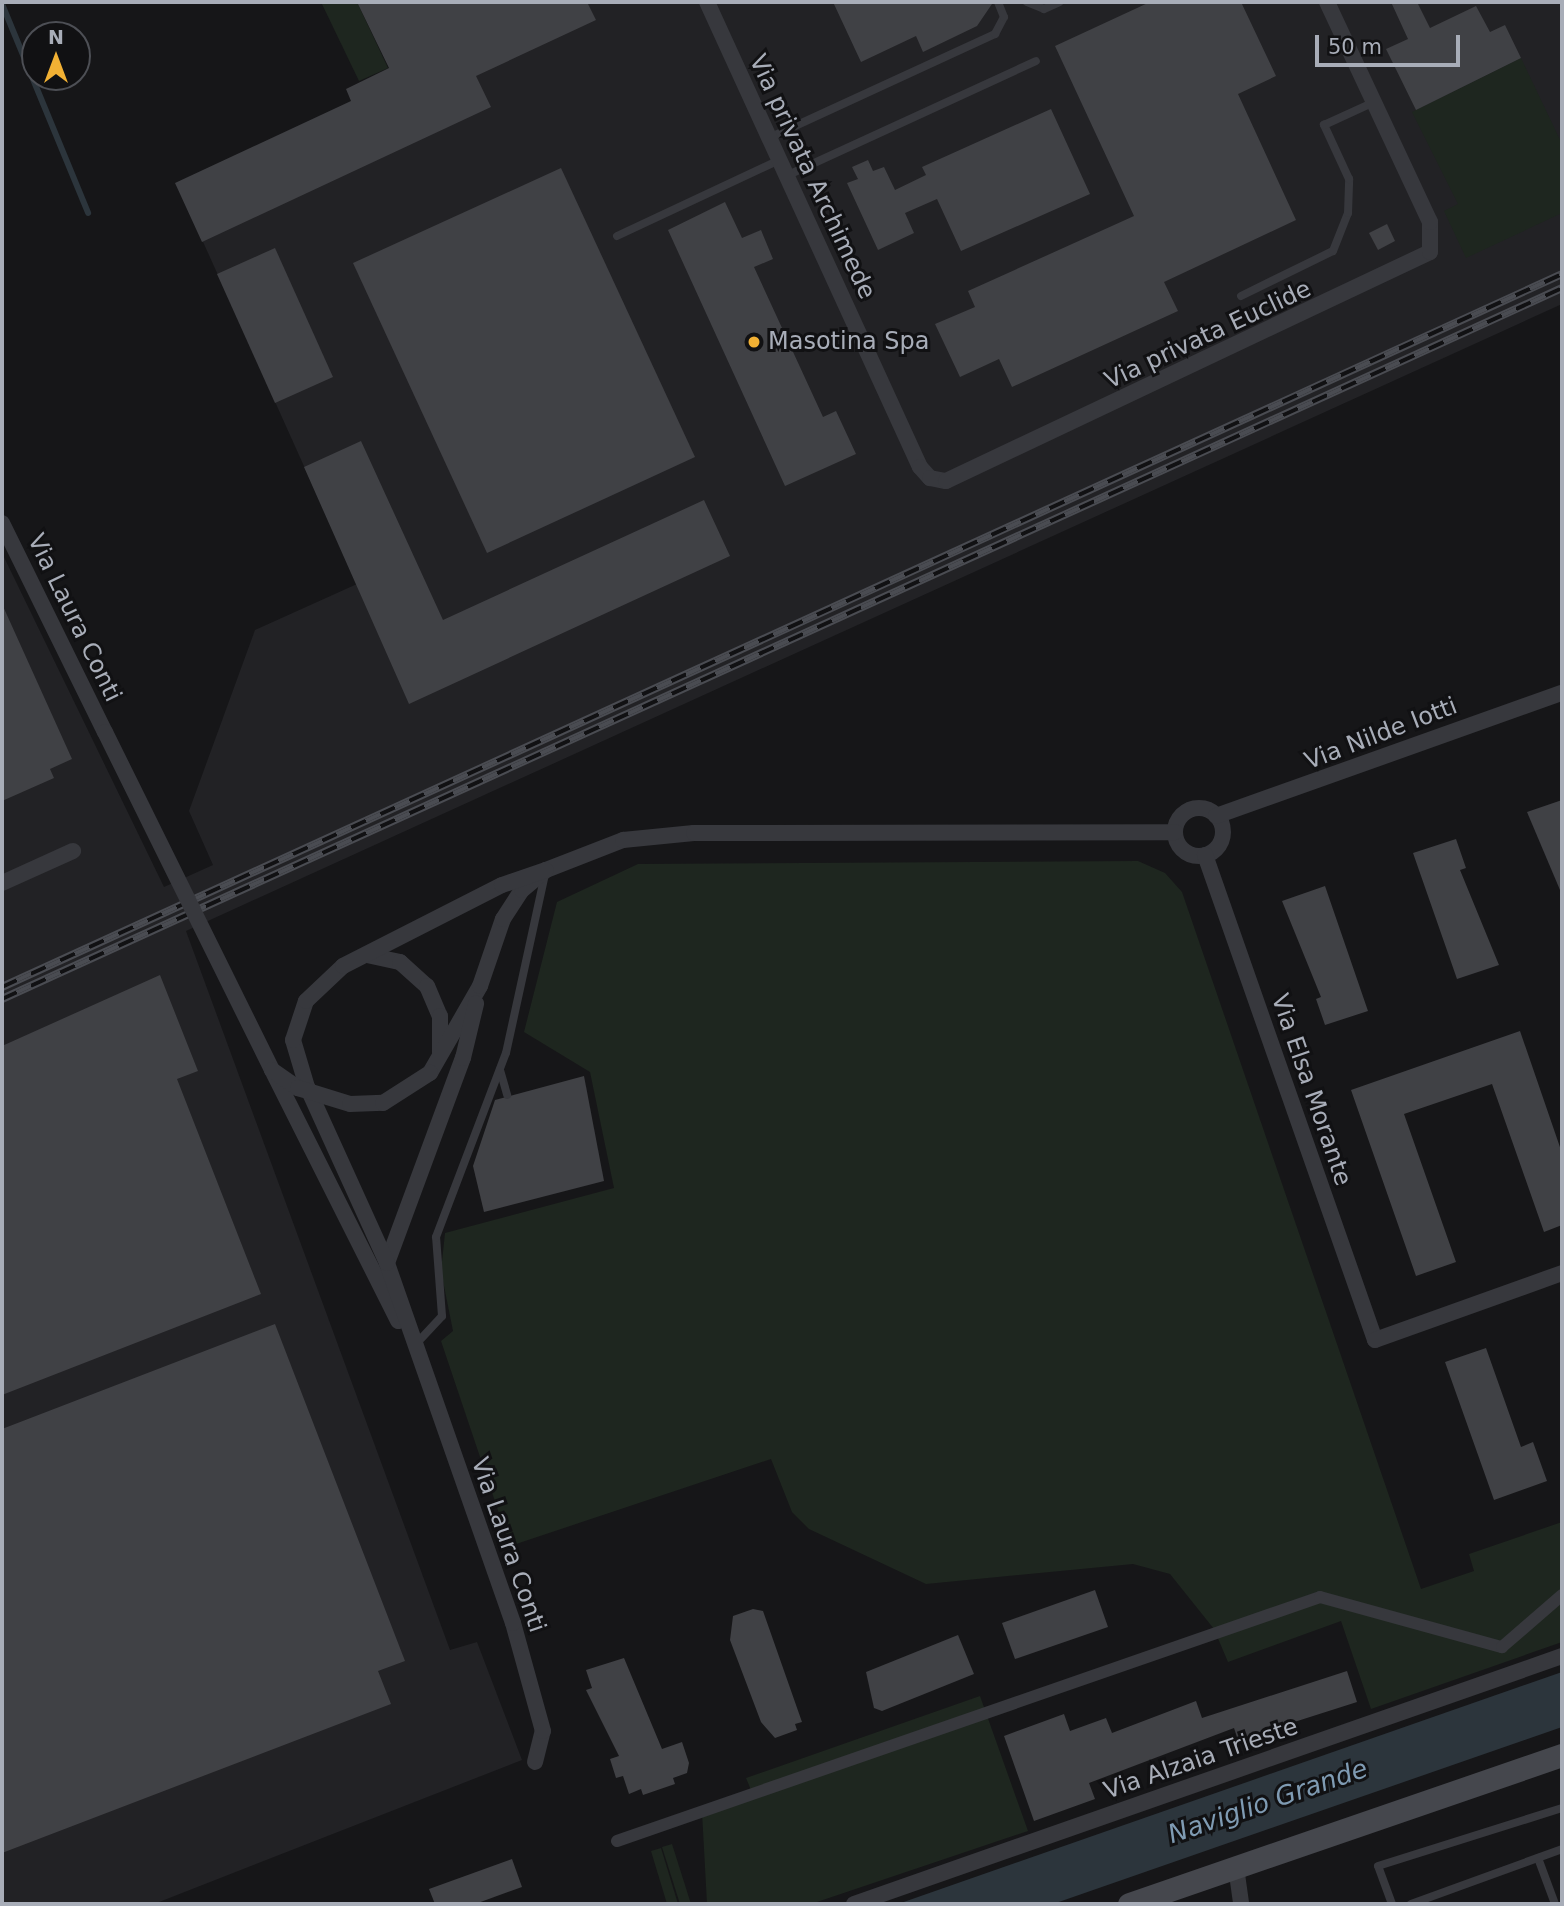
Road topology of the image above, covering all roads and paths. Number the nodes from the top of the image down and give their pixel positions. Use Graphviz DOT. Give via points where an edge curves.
graph roads {
  1 [pos="707,2"];
  2 [pos="998,2"];
  3 [pos="1027,2"];
  4 [pos="1060,2"];
  5 [pos="1327,2"];
  6 [pos="1036,61"];
  7 [pos="1374,102"];
  8 [pos="769,138"];
  9 [pos="779,160"];
  10 [pos="786,176"];
  11 [pos="617,236"];
  12 [pos="1241,296"];
  13 [pos="975,468"];
  14 [pos="2,523"];
  15 [pos="1562,693"];
  16 [pos="1216,816"];
  17 [pos="1175,832"];
  18 [pos="73,851"];
  19 [pos="1205,855"];
  20 [pos="546,870"];
  21 [pos="2,883"];
  22 [pos="367,955"];
  23 [pos="480,986"];
  24 [pos="440,1057"];
  25 [pos="272,1070"];
  26 [pos="500,1070"];
  27 [pos="507,1095"];
  28 [pos="387,1262"];
  29 [pos="1562,1273"];
  30 [pos="414,1346"];
  31 [pos="1562,1595"];
  32 [pos="1562,1656"];
  33 [pos="1562,1755"];
  34 [pos="536,1762"];
  35 [pos="1562,1808"];
  36 [pos="617,1841"];
  37 [pos="1562,1849"];
  38 [pos="1538,1858"];
  39 [pos="1236,1867"];
  40 [pos="1139,1903"];
  41 [pos="855,1904"];
  42 [pos="1241,1904"];
  43 [pos="1392,1904"];
  44 [pos="1411,1904"];
  45 [pos="1555,1904"];
  1 -- 8 [label="street, Via privata Archimede"];
  2 -- 8 [label="lane" via="1004,17 995,34"];
  3 -- 4 [label="lane" via="1044,9"];
  5 -- 7 [label="street"];
  6 -- 10 [label="lane"];
  7 -- 12 [label="lane" via="1324,125 1349,179 1348,213 1333,251"];
  7 -- 13 [label="street, Via privata Euclide" via="1430,222 1434,243 1416,262"];
  8 -- 9 [label="street, Via privata Archimede"];
  9 -- 10 [label="street, Via privata Archimede"];
  9 -- 11 [label="lane"];
  10 -- 13 [label="street, Via privata Archimede" via="920,467 930,478 946,481"];
  14 -- 25 [label="street, Via Laura Conti, bridge"];
  15 -- 16 [label="street, Via Nilde Iotti"];
  16 -- 17 [label="street" via="1202,809 1186,812"];
  16 -- 19 [label="street" via="1223,834"];
  17 -- 19 [label="street" via="1184,851"];
  17 -- 20 [label="street" via="662,833 623,839"];
  18 -- 21 [label="street"];
  19 -- 29 [label="street, Via Elsa Morante" via="1375,1340"];
  20 -- 22 [label="street" via="502,885"];
  20 -- 23 [label="street" via="511,904"];
  20 -- 26 [label="lane"];
  22 -- 24 [label="street" via="400,962 427,986 440,1016"];
  22 -- 28 [label="street" via="313,990 293,1041 307,1087"];
  23 -- 24 [label="street"];
  23 -- 28 [label="street" via="463,1058"];
  24 -- 25 [label="street, bridge" via="430,1073 383,1103 350,1104 298,1088"];
  25 -- 30 [label="street, Via Laura Conti" via="381,1293"];
  26 -- 27 [label="lane"];
  26 -- 30 [label="lane" via="436,1237 442,1316"];
  28 -- 30 [label="street"];
  30 -- 34 [label="street, Via Laura Conti" via="513,1623 543,1731"];
  31 -- 36 [label="street" via="1502,1647 1320,1597"];
  32 -- 41 [label="street, Via Alzaia Trieste"];
  33 -- 39 [label="main road"];
  35 -- 43 [label="lane" via="1378,1866"];
  37 -- 38 [label="lane"];
  38 -- 44 [label="lane"];
  38 -- 45 [label="lane"];
  39 -- 40 [label="main road"];
  39 -- 42 [label="street"];
}
